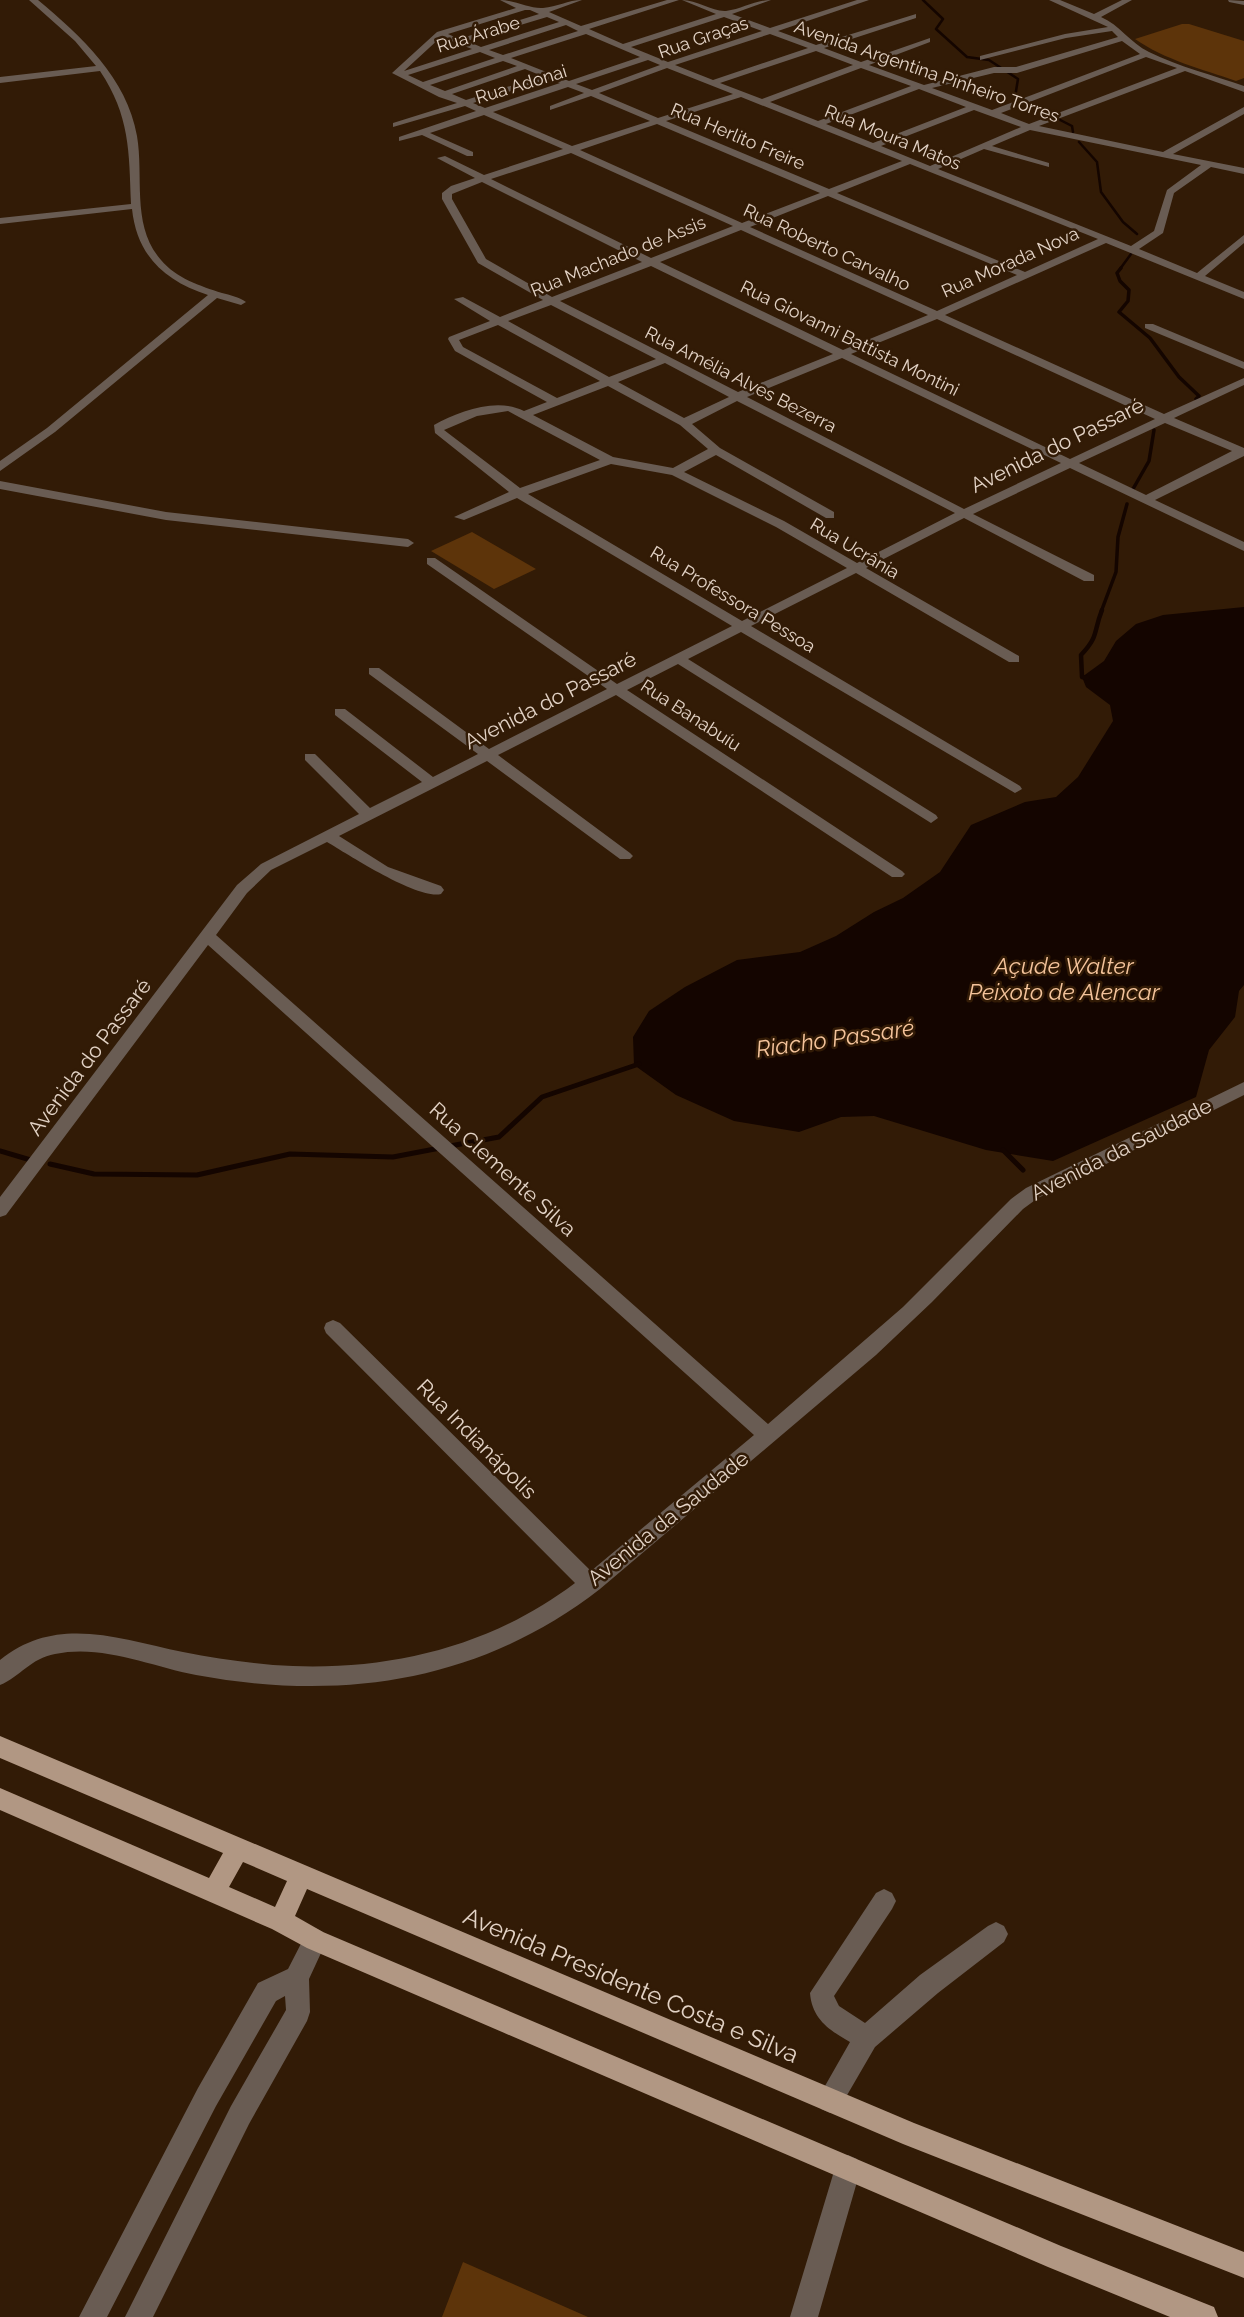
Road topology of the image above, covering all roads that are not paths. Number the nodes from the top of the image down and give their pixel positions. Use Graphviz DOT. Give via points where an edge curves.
graph roads {
  1 [pos="33,0"];
  2 [pos="504,0"];
  3 [pos="578,0"];
  4 [pos="675,0"];
  5 [pos="686,0"];
  6 [pos="764,0"];
  7 [pos="865,0"];
  8 [pos="1053,0"];
  9 [pos="1128,0"];
  10 [pos="1232,0"];
  11 [pos="1244,3"];
  12 [pos="823,5"];
  13 [pos="534,8"];
  14 [pos="834,10"];
  15 [pos="723,14"];
  16 [pos="913,16"];
  17 [pos="1094,17"];
  18 [pos="565,23"];
  19 [pos="1112,26"];
  20 [pos="583,30"];
  21 [pos="767,31"];
  22 [pos="440,34"];
  23 [pos="1123,38"];
  24 [pos="927,40"];
  25 [pos="460,41"];
  26 [pos="624,47"];
  27 [pos="812,48"];
  28 [pos="482,49"];
  29 [pos="1146,54"];
  30 [pos="648,57"];
  31 [pos="504,58"];
  32 [pos="982,58"];
  33 [pos="669,64"];
  34 [pos="859,65"];
  35 [pos="526,66"];
  36 [pos="101,68"];
  37 [pos="1185,68"];
  38 [pos="398,74"];
  39 [pos="550,76"];
  40 [pos="0,80"];
  41 [pos="713,82"];
  42 [pos="421,85"];
  43 [pos="570,85"];
  44 [pos="920,88"];
  45 [pos="1244,89"];
  46 [pos="741,93"];
  47 [pos="593,94"];
  48 [pos="442,95"];
  49 [pos="763,102"];
  50 [pos="463,104"];
  51 [pos="973,107"];
  52 [pos="553,108"];
  53 [pos="1244,110"];
  54 [pos="484,113"];
  55 [pos="990,114"];
  56 [pos="658,121"];
  57 [pos="819,124"];
  58 [pos="396,125"];
  59 [pos="1029,127"];
  60 [pos="424,133"];
  61 [pos="402,139"];
  62 [pos="873,146"];
  63 [pos="986,147"];
  64 [pos="573,150"];
  65 [pos="470,154"];
  66 [pos="1165,154"];
  67 [pos="442,158"];
  68 [pos="910,161"];
  69 [pos="1209,164"];
  70 [pos="1046,165"];
  71 [pos="930,169"];
  72 [pos="1242,169"];
  73 [pos="481,179"];
  74 [pos="829,192"];
  75 [pos="136,206"];
  76 [pos="0,221"];
  77 [pos="742,226"];
  78 [pos="1244,238"];
  79 [pos="1106,239"];
  80 [pos="1132,249"];
  81 [pos="1231,249"];
  82 [pos="1244,253"];
  83 [pos="651,262"];
  84 [pos="1022,274"];
  85 [pos="1199,276"];
  86 [pos="202,290"];
  87 [pos="216,294"];
  88 [pos="1244,296"];
  89 [pos="459,299"];
  90 [pos="242,302"];
  91 [pos="549,302"];
  92 [pos="935,316"];
  93 [pos="500,322"];
  94 [pos="1149,326"];
  95 [pos="840,354"];
  96 [pos="666,359"];
  97 [pos="1244,366"];
  98 [pos="609,381"];
  99 [pos="1244,381"];
  100 [pos="739,396"];
  101 [pos="556,402"];
  102 [pos="523,415"];
  103 [pos="1163,418"];
  104 [pos="684,423"];
  105 [pos="716,450"];
  106 [pos="1243,451"];
  107 [pos="0,454"];
  108 [pos="610,460"];
  109 [pos="1069,463"];
  110 [pos="0,467"];
  111 [pos="675,472"];
  112 [pos="0,485"];
  113 [pos="518,493"];
  114 [pos="1145,500"];
  115 [pos="965,513"];
  116 [pos="830,515"];
  117 [pos="460,517"];
  118 [pos="408,543"];
  119 [pos="1244,547"];
  120 [pos="431,561"];
  121 [pos="857,568"];
  122 [pos="1088,578"];
  123 [pos="743,627"];
  124 [pos="678,658"];
  125 [pos="1014,659"];
  126 [pos="374,671"];
  127 [pos="616,689"];
  128 [pos="340,712"];
  129 [pos="487,756"];
  130 [pos="310,757"];
  131 [pos="433,784"];
  132 [pos="1015,789"];
  133 [pos="369,815"];
  134 [pos="931,818"];
  135 [pos="328,836"];
  136 [pos="625,856"];
  137 [pos="897,874"];
  138 [pos="436,890"];
  139 [pos="207,936"];
  140 [pos="1244,1088"];
  141 [pos="0,1210"];
  142 [pos="333,1328"];
  143 [pos="768,1436"];
  144 [pos="589,1583"];
  145 [pos="0,1675"];
  146 [pos="0,1747"];
  147 [pos="0,1799"];
  148 [pos="238,1848"];
  149 [pos="302,1875"];
  150 [pos="214,1892"];
  151 [pos="884,1901"];
  152 [pos="280,1921"];
  153 [pos="996,1934"];
  154 [pos="315,1941"];
  155 [pos="297,1978"];
  156 [pos="866,2038"];
  157 [pos="830,2100"];
  158 [pos="848,2168"];
  159 [pos="1244,2266"];
  160 [pos="93,2317"];
  161 [pos="139,2317"];
  162 [pos="804,2317"];
  163 [pos="1204,2317"];
  1 -- 36 [label="street" via="74,34"];
  2 -- 13 [label="street, Rua Moura Matos"];
  3 -- 13 [label="street"];
  4 -- 20 [label="street"];
  5 -- 15 [label="street, Avenida Argentina Pinheiro Torres"];
  6 -- 15 [label="street"];
  7 -- 14 [label="street, Rua Graças"];
  8 -- 17 [label="street"];
  9 -- 17 [label="street"];
  10 -- 11 [label="street"];
  12 -- 14 [label="street"];
  13 -- 18 [label="street, Rua Moura Matos"];
  13 -- 22 [label="street"];
  13 -- 25 [label="street"];
  14 -- 21 [label="street, Rua Graças"];
  15 -- 21 [label="street, Avenida Argentina Pinheiro Torres"];
  15 -- 26 [label="street"];
  16 -- 27 [label="street"];
  17 -- 19 [label="street"];
  18 -- 20 [label="street, Rua Moura Matos"];
  18 -- 28 [label="street, Rua Árabe"];
  19 -- 23 [label="street"];
  19 -- 32 [label="street"];
  20 -- 26 [label="street, Rua Moura Matos"];
  20 -- 31 [label="street"];
  21 -- 27 [label="street, Avenida Argentina Pinheiro Torres"];
  21 -- 33 [label="street, Rua Graças"];
  22 -- 25 [label="street, Rua Herlito Freire"];
  22 -- 38 [label="street"];
  23 -- 29 [label="street"];
  23 -- 44 [label="street" via="1027,68"];
  24 -- 34 [label="street"];
  25 -- 28 [label="street, Rua Herlito Freire"];
  26 -- 30 [label="street, Rua Moura Matos"];
  27 -- 34 [label="street, Avenida Argentina Pinheiro Torres"];
  27 -- 41 [label="street"];
  28 -- 31 [label="street, Rua Herlito Freire"];
  28 -- 38 [label="street, Rua Árabe"];
  29 -- 37 [label="street"];
  29 -- 55 [label="street"];
  30 -- 33 [label="street, Rua Moura Matos"];
  30 -- 43 [label="street, Rua Adonai"];
  31 -- 35 [label="street, Rua Herlito Freire"];
  31 -- 42 [label="street"];
  33 -- 41 [label="street, Rua Moura Matos"];
  33 -- 47 [label="street, Rua Graças"];
  34 -- 44 [label="street, Avenida Argentina Pinheiro Torres"];
  34 -- 49 [label="street"];
  35 -- 39 [label="street, Rua Herlito Freire"];
  35 -- 48 [label="street"];
  36 -- 40 [label="street"];
  36 -- 75 [label="street" via="130,125"];
  37 -- 45 [label="street"];
  37 -- 59 [label="street"];
  38 -- 42 [label="street, Rua Roberto Carvalho"];
  39 -- 43 [label="street, Rua Herlito Freire"];
  39 -- 50 [label="street"];
  41 -- 46 [label="street, Rua Moura Matos"];
  42 -- 48 [label="street, Rua Roberto Carvalho"];
  43 -- 47 [label="street, Rua Herlito Freire"];
  43 -- 54 [label="street, Rua Adonai"];
  44 -- 51 [label="street, Avenida Argentina Pinheiro Torres"];
  44 -- 57 [label="street"];
  46 -- 49 [label="street, Rua Moura Matos"];
  46 -- 56 [label="street"];
  47 -- 52 [label="street, Rua Graças"];
  47 -- 56 [label="street, Rua Herlito Freire"];
  48 -- 50 [label="street, Rua Roberto Carvalho"];
  49 -- 57 [label="street, Rua Moura Matos"];
  50 -- 54 [label="street, Rua Roberto Carvalho"];
  50 -- 58 [label="street"];
  51 -- 55 [label="street, Avenida Argentina Pinheiro Torres"];
  51 -- 62 [label="street"];
  53 -- 66 [label="street"];
  54 -- 60 [label="street, Rua Adonai"];
  54 -- 64 [label="street, Rua Roberto Carvalho"];
  55 -- 59 [label="street, Avenida Argentina Pinheiro Torres"];
  56 -- 64 [label="street"];
  56 -- 74 [label="street, Rua Herlito Freire"];
  57 -- 62 [label="street, Rua Moura Matos"];
  59 -- 63 [label="street"];
  59 -- 66 [label="street, Avenida Argentina Pinheiro Torres"];
  60 -- 61 [label="street, Rua Adonai"];
  60 -- 65 [label="street"];
  62 -- 68 [label="street, Rua Moura Matos"];
  63 -- 70 [label="street"];
  63 -- 71 [label="street"];
  64 -- 73 [label="street"];
  64 -- 77 [label="street, Rua Roberto Carvalho"];
  66 -- 69 [label="street, Avenida Argentina Pinheiro Torres"];
  67 -- 73 [label="street, Rua Giovanni Battista Montini"];
  68 -- 71 [label="street, Rua Moura Matos"];
  68 -- 74 [label="street, Rua Machado de Assis"];
  69 -- 72 [label="street, Avenida Argentina Pinheiro Torres"];
  69 -- 80 [label="street" via="1170,192 1157,236"];
  71 -- 79 [label="street, Rua Moura Matos"];
  73 -- 83 [label="street, Rua Giovanni Battista Montini"];
  73 -- 91 [label="street, Rua Amélia Alves Bezerra" via="447,193 460,226 482,261"];
  74 -- 77 [label="street, Rua Machado de Assis"];
  74 -- 84 [label="street, Rua Herlito Freire"];
  75 -- 76 [label="street"];
  75 -- 86 [label="street" via="139,229 152,258 182,282"];
  77 -- 83 [label="street, Rua Machado de Assis"];
  77 -- 92 [label="street, Rua Roberto Carvalho"];
  78 -- 81 [label="street"];
  79 -- 80 [label="street, Rua Moura Matos"];
  79 -- 84 [label="street, Rua Morada Nova"];
  80 -- 85 [label="street, Rua Moura Matos"];
  81 -- 82 [label="street"];
  81 -- 85 [label="street"];
  83 -- 91 [label="street, Rua Machado de Assis"];
  83 -- 95 [label="street, Rua Giovanni Battista Montini"];
  84 -- 92 [label="street, Rua Morada Nova"];
  85 -- 88 [label="street, Rua Moura Matos"];
  86 -- 87 [label="street"];
  86 -- 107 [label="street"];
  87 -- 90 [label="street"];
  87 -- 110 [label="street"];
  89 -- 93 [label="street"];
  91 -- 93 [label="street, Rua Machado de Assis"];
  91 -- 96 [label="street, Rua Amélia Alves Bezerra"];
  92 -- 95 [label="street, Rua Morada Nova"];
  92 -- 103 [label="street, Rua Roberto Carvalho"];
  93 -- 98 [label="street"];
  93 -- 101 [label="street, Rua Machado de Assis" via="453,342"];
  94 -- 97 [label="street"];
  95 -- 100 [label="street, Rua Morada Nova"];
  95 -- 109 [label="street, Rua Giovanni Battista Montini"];
  96 -- 98 [label="street"];
  96 -- 100 [label="street, Rua Amélia Alves Bezerra"];
  98 -- 101 [label="street"];
  98 -- 104 [label="street"];
  99 -- 103 [label="street, Avenida do Passaré"];
  100 -- 104 [label="street, Rua Morada Nova"];
  100 -- 115 [label="street, Rua Amélia Alves Bezerra"];
  101 -- 102 [label="street"];
  102 -- 108 [label="street"];
  102 -- 113 [label="street, Rua Professora Pessoa" via="500,408 439,425 439,431"];
  103 -- 106 [label="street, Rua Roberto Carvalho"];
  103 -- 109 [label="street, Avenida do Passaré"];
  104 -- 105 [label="street"];
  105 -- 111 [label="street"];
  105 -- 116 [label="street, Rua Ucrânia"];
  106 -- 114 [label="street"];
  108 -- 111 [label="street"];
  108 -- 113 [label="street"];
  109 -- 114 [label="street, Rua Giovanni Battista Montini"];
  109 -- 115 [label="street, Avenida do Passaré"];
  111 -- 121 [label="street, Rua Ucrânia" via="757,511"];
  112 -- 118 [label="street" via="166,516"];
  113 -- 117 [label="street"];
  113 -- 123 [label="street, Rua Professora Pessoa"];
  114 -- 119 [label="street, Rua Giovanni Battista Montini"];
  115 -- 121 [label="street, Avenida do Passaré"];
  115 -- 122 [label="street, Rua Amélia Alves Bezerra"];
  120 -- 127 [label="street, Rua Banabuíu"];
  121 -- 123 [label="street, Avenida do Passaré"];
  121 -- 125 [label="street, Rua Ucrânia"];
  123 -- 124 [label="street, Avenida do Passaré"];
  123 -- 132 [label="street, Rua Professora Pessoa"];
  124 -- 127 [label="street, Avenida do Passaré"];
  124 -- 134 [label="street"];
  126 -- 129 [label="street"];
  127 -- 129 [label="street, Avenida do Passaré"];
  127 -- 137 [label="street, Rua Banabuíu"];
  128 -- 131 [label="street"];
  129 -- 131 [label="street, Avenida do Passaré"];
  129 -- 136 [label="street"];
  130 -- 133 [label="street"];
  131 -- 133 [label="street, Avenida do Passaré"];
  133 -- 135 [label="street, Avenida do Passaré"];
  135 -- 138 [label="street" via="383,870"];
  135 -- 139 [label="street, Avenida do Passaré" via="266,867"];
  139 -- 141 [label="street, Avenida do Passaré"];
  139 -- 143 [label="street, Rua Clemente Silva"];
  140 -- 143 [label="street, Avenida da Saudade" via="1032,1193 896,1326"];
  142 -- 144 [label="street, Rua Indianápolis"];
  143 -- 144 [label="street, Avenida da Saudade"];
  144 -- 145 [label="street, Avenida da Saudade" via="508,1636 406,1668 328,1675 252,1671 71,1642 32,1651"];
  146 -- 148 [label="main road, Avenida Presidente Costa e Silva"];
  147 -- 150 [label="main road"];
  148 -- 149 [label="main road, Avenida Presidente Costa e Silva"];
  148 -- 150 [label="main road"];
  149 -- 152 [label="main road"];
  149 -- 157 [label="main road, Avenida Presidente Costa e Silva"];
  150 -- 152 [label="main road"];
  151 -- 156 [label="street" via="822,1993 826,2013"];
  152 -- 154 [label="main road"];
  153 -- 156 [label="street"];
  154 -- 155 [label="street"];
  154 -- 158 [label="main road"];
  155 -- 160 [label="street" via="267,1992"];
  155 -- 161 [label="street" via="298,2012 240,2115"];
  156 -- 157 [label="street"];
  157 -- 159 [label="main road, Avenida Presidente Costa e Silva"];
  158 -- 162 [label="street"];
  158 -- 163 [label="main road"];
}
